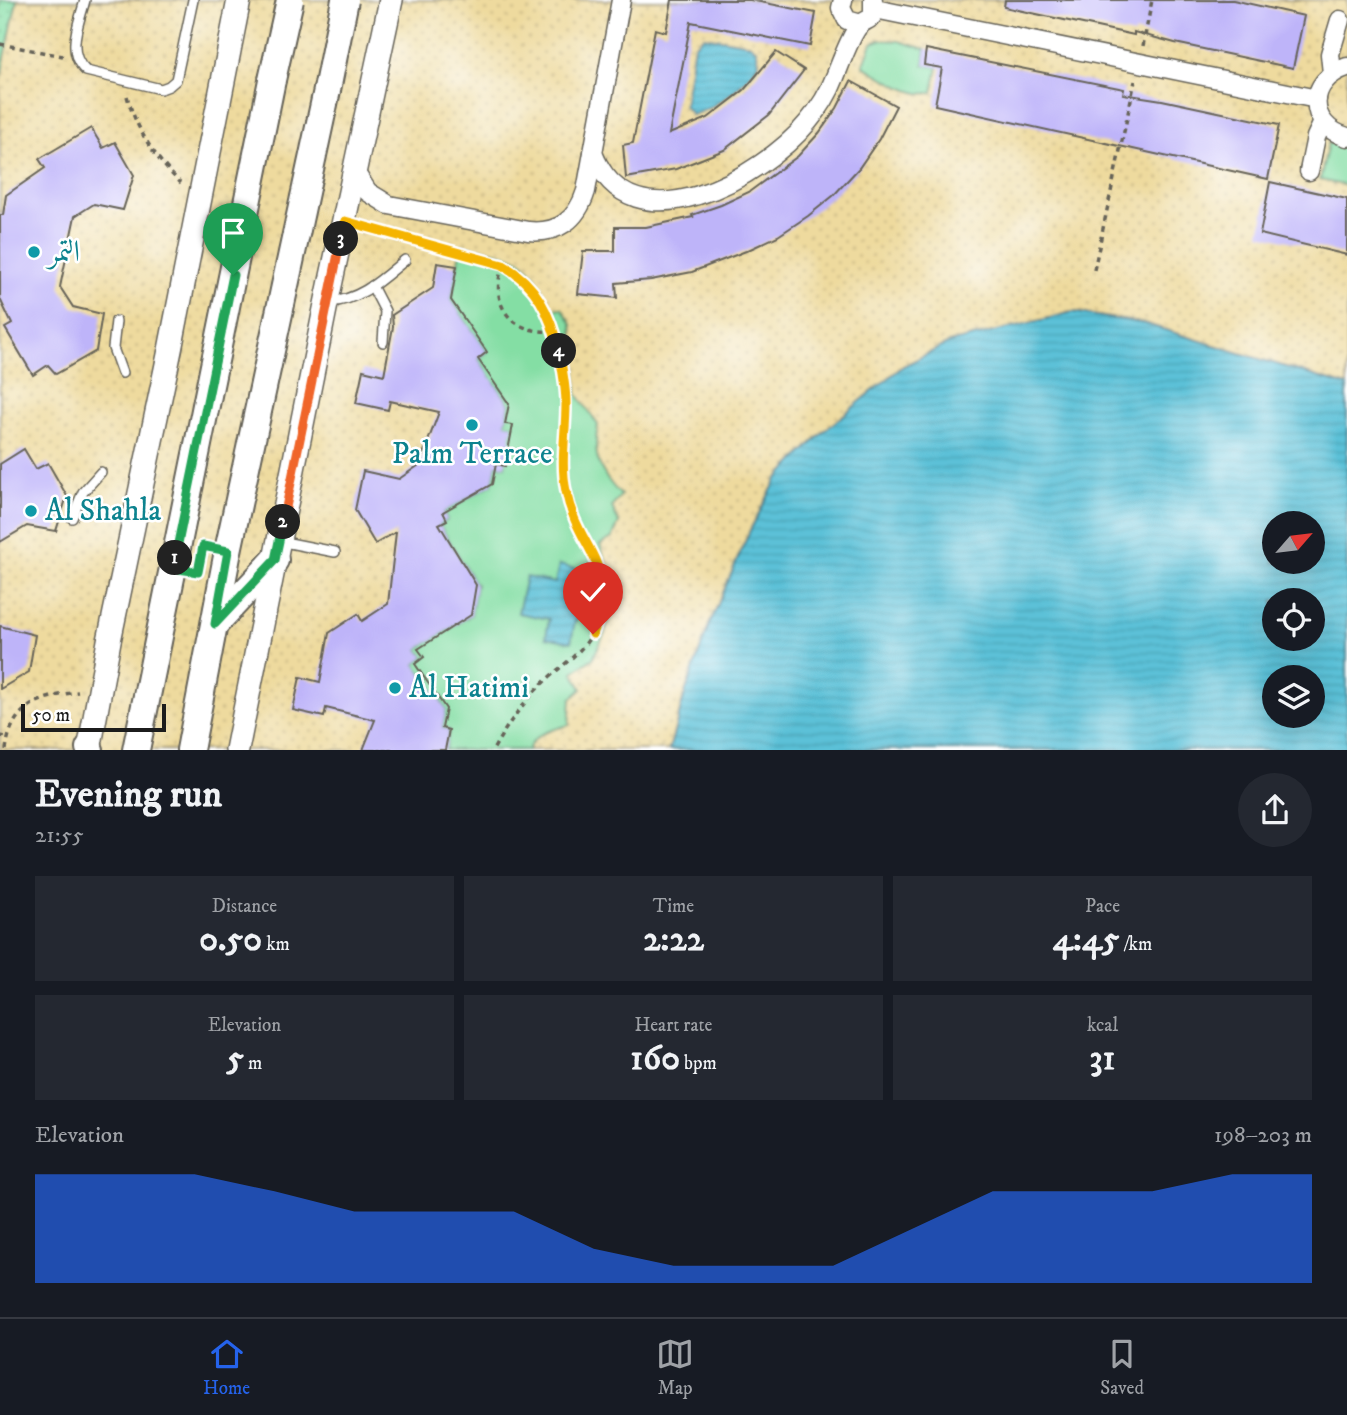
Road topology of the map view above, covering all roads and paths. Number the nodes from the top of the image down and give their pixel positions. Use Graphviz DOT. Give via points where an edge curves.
graph roads {
  1 [pos="85,0"];
  2 [pos="194,0"];
  3 [pos="239,0"];
  4 [pos="290,0"];
  5 [pos="345,0"];
  6 [pos="391,0"];
  7 [pos="621,0"];
  8 [pos="1152,0"];
  9 [pos="839,1"];
  10 [pos="874,5"];
  11 [pos="1340,20"];
  12 [pos="861,24"];
  13 [pos="0,44"];
  14 [pos="76,58"];
  15 [pos="1139,62"];
  16 [pos="1339,70"];
  17 [pos="123,80"];
  18 [pos="1317,99"];
  19 [pos="1323,122"];
  20 [pos="1347,137"];
  21 [pos="593,153"];
  22 [pos="1309,170"];
  23 [pos="355,172"];
  24 [pos="183,185"];
  25 [pos="345,221"];
  26 [pos="405,260"];
  27 [pos="503,265"];
  28 [pos="1094,270"];
  29 [pos="372,286"];
  30 [pos="327,303"];
  31 [pos="116,321"];
  32 [pos="554,331"];
  33 [pos="383,342"];
  34 [pos="122,373"];
  35 [pos="101,472"];
  36 [pos="72,518"];
  37 [pos="228,551"];
  38 [pos="277,551"];
  39 [pos="335,551"];
  40 [pos="173,568"];
  41 [pos="215,624"];
  42 [pos="101,689"];
  43 [pos="0,736"];
  44 [pos="8,737"];
  45 [pos="90,749"];
  46 [pos="6,750"];
  47 [pos="136,750"];
  48 [pos="190,750"];
  49 [pos="236,750"];
  50 [pos="493,750"];
  1 -- 14 [label="lane" via="75,40"];
  2 -- 17 [label="lane" via="176,80 161,89"];
  3 -- 42 [label="street"];
  4 -- 40 [label="main road, bridge"];
  5 -- 37 [label="main road, bridge"];
  6 -- 23 [label="street"];
  7 -- 21 [label="street"];
  8 -- 15 [label="path"];
  9 -- 12 [label="street" via="846,20"];
  10 -- 12 [label="street" via="870,20"];
  10 -- 15 [label="street"];
  11 -- 16 [label="street" via="1330,54"];
  12 -- 21 [label="street" via="808,122 772,157 729,184 681,199 645,201 617,187 602,172"];
  13 -- 14 [label="path"];
  14 -- 17 [label="lane" via="86,71"];
  15 -- 18 [label="street"];
  15 -- 28 [label="path"];
  16 -- 18 [label="street" via="1320,87"];
  17 -- 24 [label="path" via="148,142"];
  18 -- 19 [label="street"];
  19 -- 20 [label="street"];
  19 -- 22 [label="street"];
  21 -- 23 [label="street" via="577,212 561,227 539,232 389,205 368,192"];
  23 -- 25 [label="street"];
  25 -- 27 [label="path"];
  25 -- 30 [label="street"];
  26 -- 29 [label="lane"];
  27 -- 32 [label="path" via="530,285"];
  27 -- 32 [label="path" via="498,291 507,315 528,330"];
  29 -- 30 [label="lane" via="346,300"];
  29 -- 33 [label="lane" via="385,311"];
  30 -- 38 [label="street"];
  31 -- 34 [label="lane" via="113,348"];
  32 -- 50 [label="path" via="565,385 566,492 572,514 597,561 602,605 585,646 530,696"];
  35 -- 36 [label="lane" via="83,492"];
  37 -- 40 [label="path" via="203,546 198,572"];
  37 -- 41 [label="main road"];
  38 -- 39 [label="lane"];
  38 -- 41 [label="main road"];
  38 -- 49 [label="street"];
  40 -- 47 [label="main road"];
  41 -- 48 [label="main road"];
  42 -- 44 [label="path" via="38,700 24,709"];
  42 -- 45 [label="street"];
  43 -- 44 [label="path"];
  44 -- 46 [label="path"];
}
